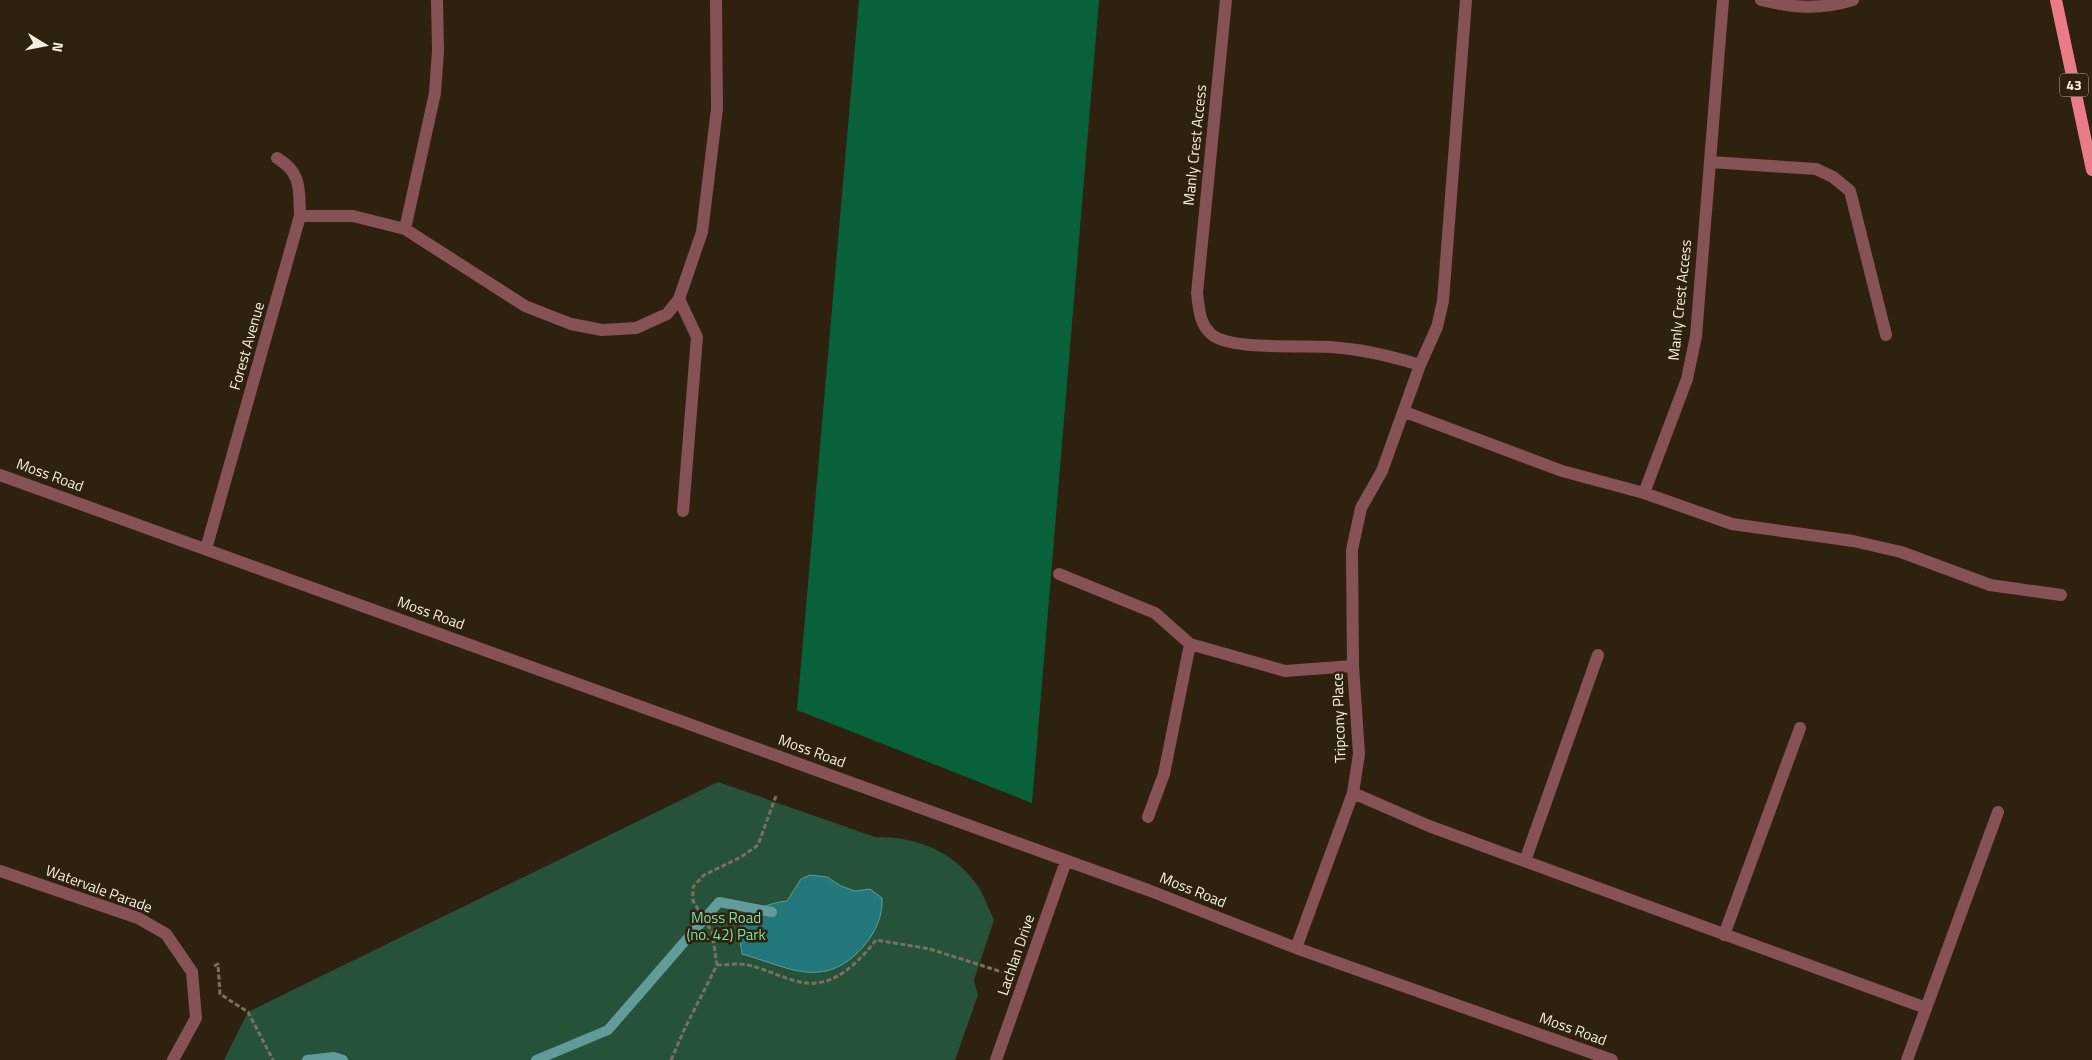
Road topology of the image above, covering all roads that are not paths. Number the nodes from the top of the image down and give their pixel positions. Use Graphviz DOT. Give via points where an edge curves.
graph roads {
  1 [pos="437,0"];
  2 [pos="716,0"];
  3 [pos="1226,0"];
  4 [pos="1466,0"];
  5 [pos="1723,0"];
  6 [pos="1761,0"];
  7 [pos="1853,0"];
  8 [pos="2056,0"];
  9 [pos="277,158"];
  10 [pos="1710,162"];
  11 [pos="2092,170"];
  12 [pos="300,216"];
  13 [pos="405,229"];
  14 [pos="679,299"];
  15 [pos="1886,335"];
  16 [pos="1420,364"];
  17 [pos="1404,412"];
  18 [pos="0,475"];
  19 [pos="1644,493"];
  20 [pos="683,511"];
  21 [pos="206,549"];
  22 [pos="1059,574"];
  23 [pos="2060,595"];
  24 [pos="1190,644"];
  25 [pos="1598,655"];
  26 [pos="1353,666"];
  27 [pos="1800,728"];
  28 [pos="1353,793"];
  29 [pos="1998,812"];
  30 [pos="1148,817"];
  31 [pos="1066,861"];
  32 [pos="1525,861"];
  33 [pos="0,871"];
  34 [pos="1724,934"];
  35 [pos="1296,948"];
  36 [pos="1926,1008"];
  37 [pos="173,1060"];
  38 [pos="996,1060"];
  39 [pos="1612,1060"];
  40 [pos="1907,1060"];
  1 -- 13 [label="street" via="435,93"];
  2 -- 14 [label="street" via="715,128 702,232"];
  3 -- 16 [label="street, Manly Crest Access" via="1197,294 1200,318 1210,334 1231,344 1331,347"];
  4 -- 16 [label="street, Tripcony Place" via="1444,301 1437,327"];
  5 -- 10 [label="street, Manly Crest Access"];
  6 -- 7 [label="street" via="1786,6 1829,7"];
  8 -- 11 [label="main road, 43"];
  9 -- 12 [label="street, Forest Avenue" via="290,166 299,183"];
  10 -- 15 [label="street" via="1816,169 1850,192"];
  10 -- 19 [label="street, Manly Crest Access" via="1696,336 1687,379"];
  12 -- 13 [label="street" via="353,216"];
  12 -- 21 [label="street, Forest Avenue"];
  13 -- 14 [label="street" via="525,306 571,324 602,330 636,328 667,314"];
  14 -- 20 [label="street" via="697,337"];
  16 -- 17 [label="street, Tripcony Place"];
  17 -- 19 [label="street" via="1562,471"];
  17 -- 26 [label="street, Tripcony Place" via="1382,471 1361,508 1352,550"];
  18 -- 21 [label="street, Moss Road"];
  19 -- 23 [label="street" via="1732,524 1854,541 1901,552 1990,585"];
  21 -- 31 [label="street, Moss Road"];
  22 -- 24 [label="street" via="1155,613"];
  24 -- 26 [label="street" via="1284,671"];
  24 -- 30 [label="street" via="1164,774"];
  25 -- 32 [label="street"];
  26 -- 28 [label="street, Tripcony Place" via="1359,754"];
  27 -- 34 [label="street"];
  28 -- 32 [label="street" via="1428,826"];
  28 -- 35 [label="street, Tripcony Place"];
  29 -- 36 [label="street"];
  31 -- 35 [label="street, Moss Road"];
  31 -- 38 [label="street, Lachlan Drive"];
  32 -- 34 [label="street"];
  33 -- 37 [label="street, Watervale Parade" via="138,918 166,934 192,972 196,1018"];
  34 -- 36 [label="street"];
  35 -- 39 [label="street, Moss Road"];
  36 -- 40 [label="street"];
}
